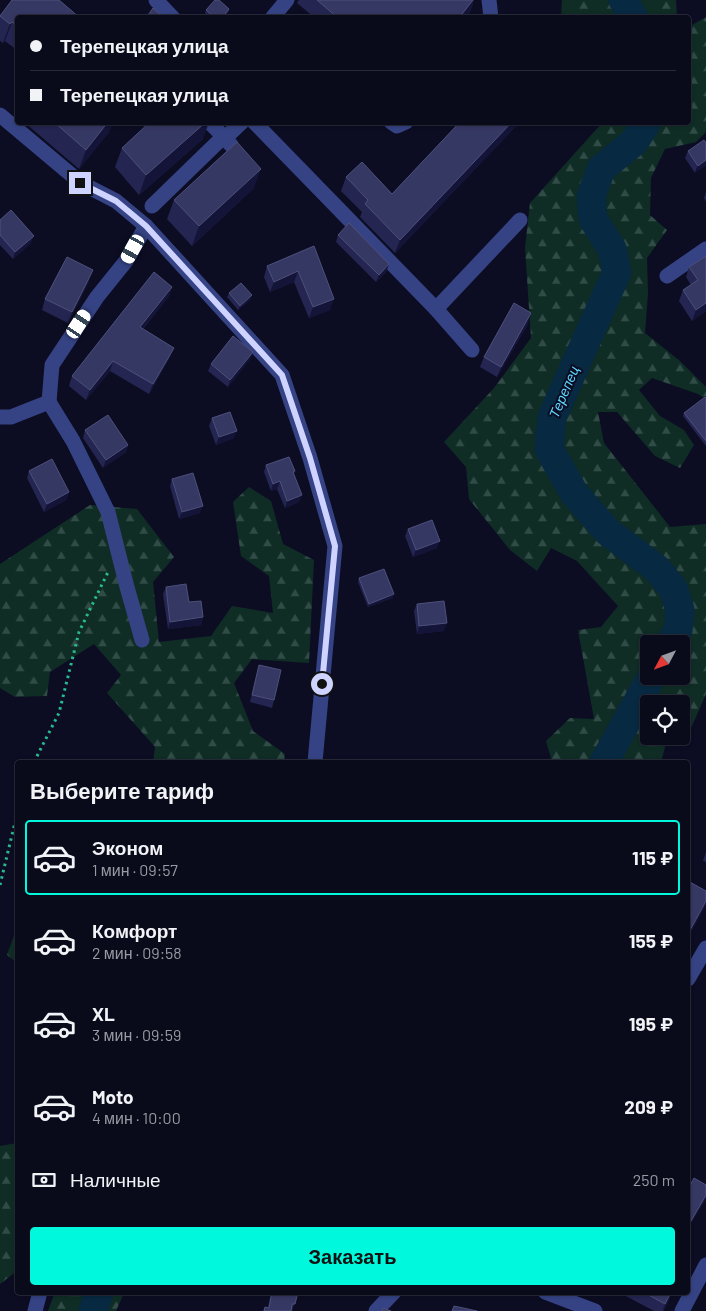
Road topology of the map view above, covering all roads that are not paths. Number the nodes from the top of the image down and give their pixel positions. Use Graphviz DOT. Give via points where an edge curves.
graph roads {
  1 [pos="156,0"];
  2 [pos="287,0"];
  3 [pos="488,0"];
  4 [pos="170,15"];
  5 [pos="278,15"];
  6 [pos="490,15"];
  7 [pos="0,115"];
  8 [pos="212,125"];
  9 [pos="239,125"];
  10 [pos="257,125"];
  11 [pos="225,138"];
  12 [pos="244,159"];
  13 [pos="152,206"];
  14 [pos="520,220"];
  15 [pos="146,226"];
  16 [pos="706,249"];
  17 [pos="667,276"];
  18 [pos="436,309"];
  19 [pos="472,350"];
  20 [pos="50,402"];
  21 [pos="0,417"];
  22 [pos="142,640"];
  23 [pos="315,760"];
  24 [pos="706,948"];
  25 [pos="690,976"];
  26 [pos="706,1265"];
  27 [pos="39,1295"];
  28 [pos="391,1295"];
  29 [pos="553,1295"];
  30 [pos="35,1311"];
  31 [pos="376,1311"];
  32 [pos="595,1311"];
  33 [pos="682,1311"];
  1 -- 4 [label="street"];
  2 -- 5 [label="street"];
  3 -- 6 [label="street"];
  7 -- 15 [label="street" via="80,183 116,201"];
  8 -- 11 [label="street"];
  9 -- 11 [label="street"];
  10 -- 18 [label="street"];
  11 -- 12 [label="street"];
  11 -- 13 [label="street"];
  14 -- 18 [label="street"];
  15 -- 20 [label="street" via="126,261 97,297 52,365"];
  15 -- 23 [label="street" via="282,375 310,458 335,546"];
  16 -- 17 [label="street"];
  18 -- 19 [label="street"];
  20 -- 21 [label="street" via="11,417"];
  20 -- 22 [label="street" via="108,512"];
  24 -- 25 [label="street"];
  26 -- 33 [label="street"];
  27 -- 30 [label="street"];
  28 -- 31 [label="street"];
  29 -- 32 [label="street"];
}
